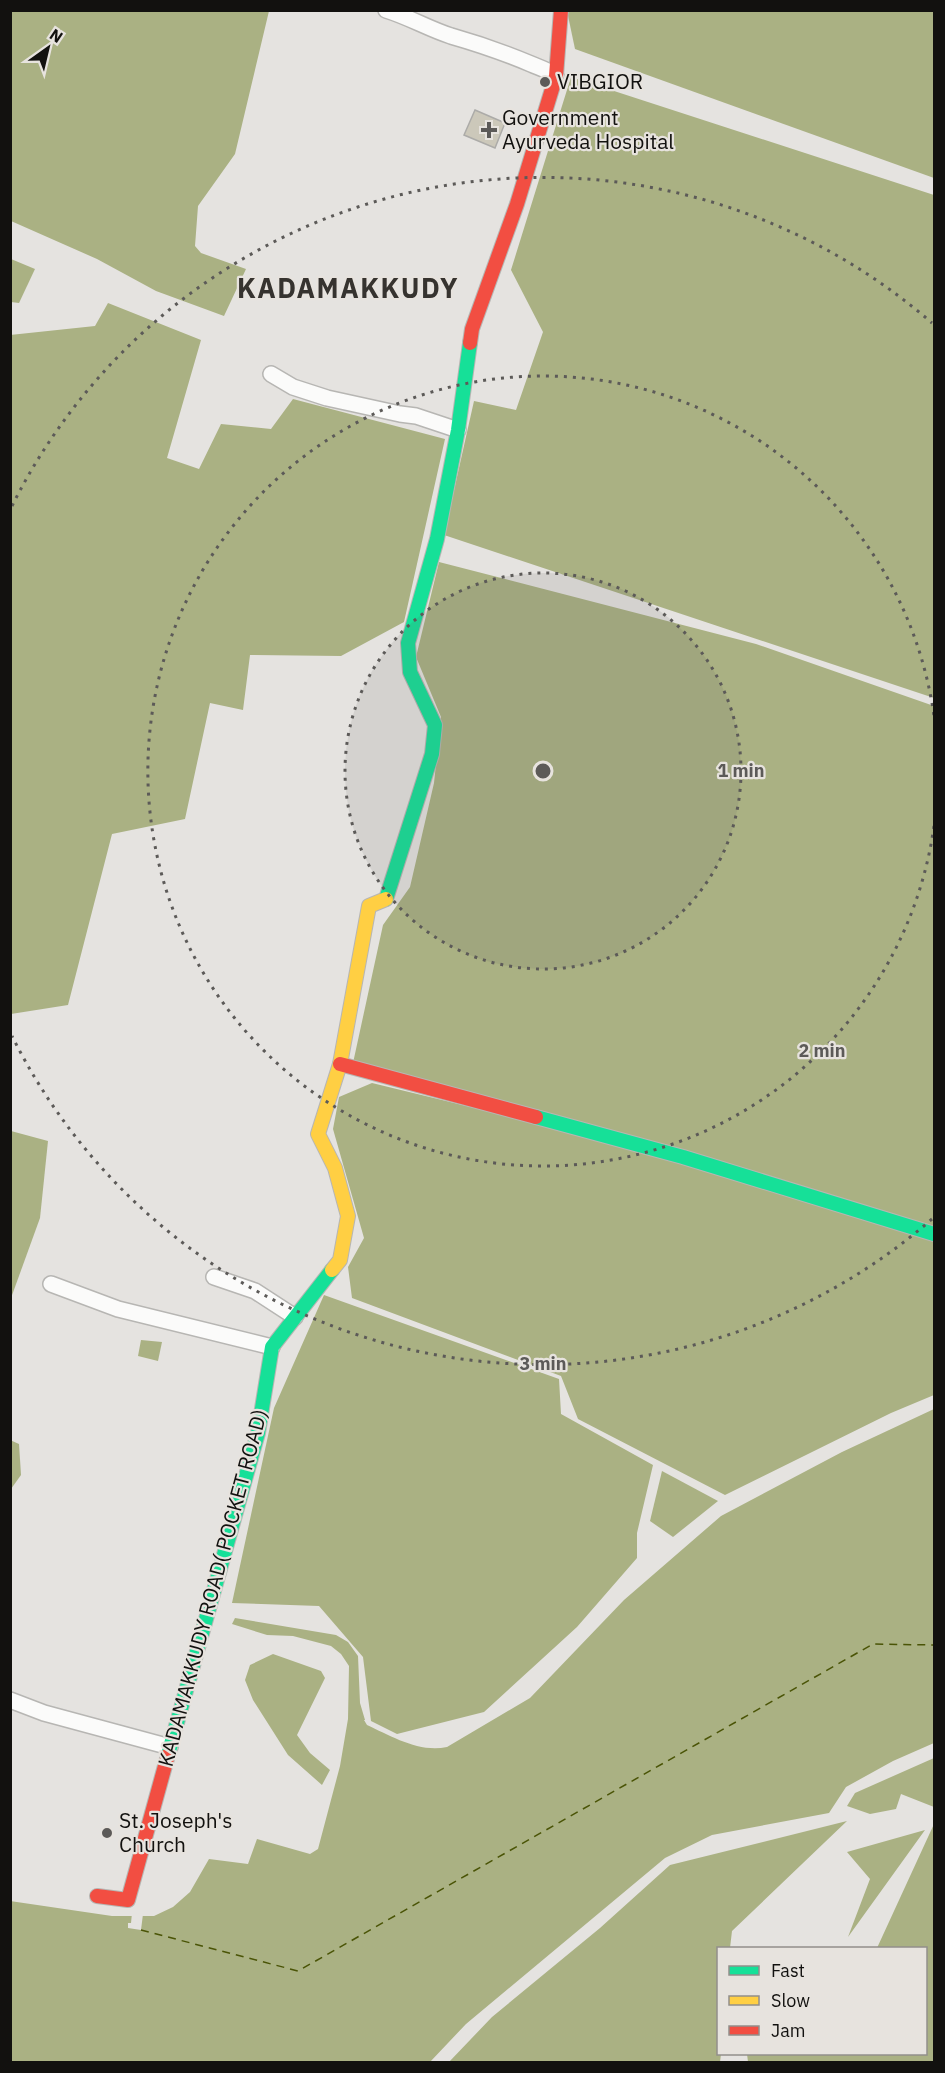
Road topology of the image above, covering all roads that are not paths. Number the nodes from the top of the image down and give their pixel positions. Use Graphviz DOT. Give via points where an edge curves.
graph roads {
  1 [pos="386,10"];
  2 [pos="561,10"];
  3 [pos="556,76"];
  4 [pos="271,374"];
  5 [pos="458,430"];
  6 [pos="340,1065"];
  7 [pos="934,1234"];
  8 [pos="214,1277"];
  9 [pos="51,1284"];
  10 [pos="110,1316"];
  11 [pos="295,1317"];
  12 [pos="271,1353"];
  13 [pos="10,1700"];
  14 [pos="170,1748"];
  15 [pos="97,1896"];
  1 -- 3 [label="street" via="450,36 511,54"];
  2 -- 3 [label="street, KADAMAKKUDY ROAD( POCKET ROAD)"];
  3 -- 5 [label="street, KADAMAKKUDY ROAD( POCKET ROAD)" via="517,204 472,329"];
  4 -- 5 [label="street" via="293,387 327,398 416,416"];
  5 -- 6 [label="street, KADAMAKKUDY ROAD( POCKET ROAD)" via="437,539 408,643 410,672 435,725 432,754 387,899 369,906"];
  6 -- 7 [label="street" via="682,1157"];
  6 -- 11 [label="street, KADAMAKKUDY ROAD( POCKET ROAD)" via="318,1134 335,1168 348,1216 340,1260"];
  8 -- 11 [label="street" via="255,1291"];
  9 -- 12 [label="street" via="118,1309"];
  10 -- 12 [label="street"];
  11 -- 12 [label="street, KADAMAKKUDY ROAD( POCKET ROAD)"];
  12 -- 14 [label="street, KADAMAKKUDY ROAD( POCKET ROAD)" via="258,1433"];
  13 -- 14 [label="street"];
  14 -- 15 [label="street, KADAMAKKUDY ROAD( POCKET ROAD)" via="128,1900"];
}
